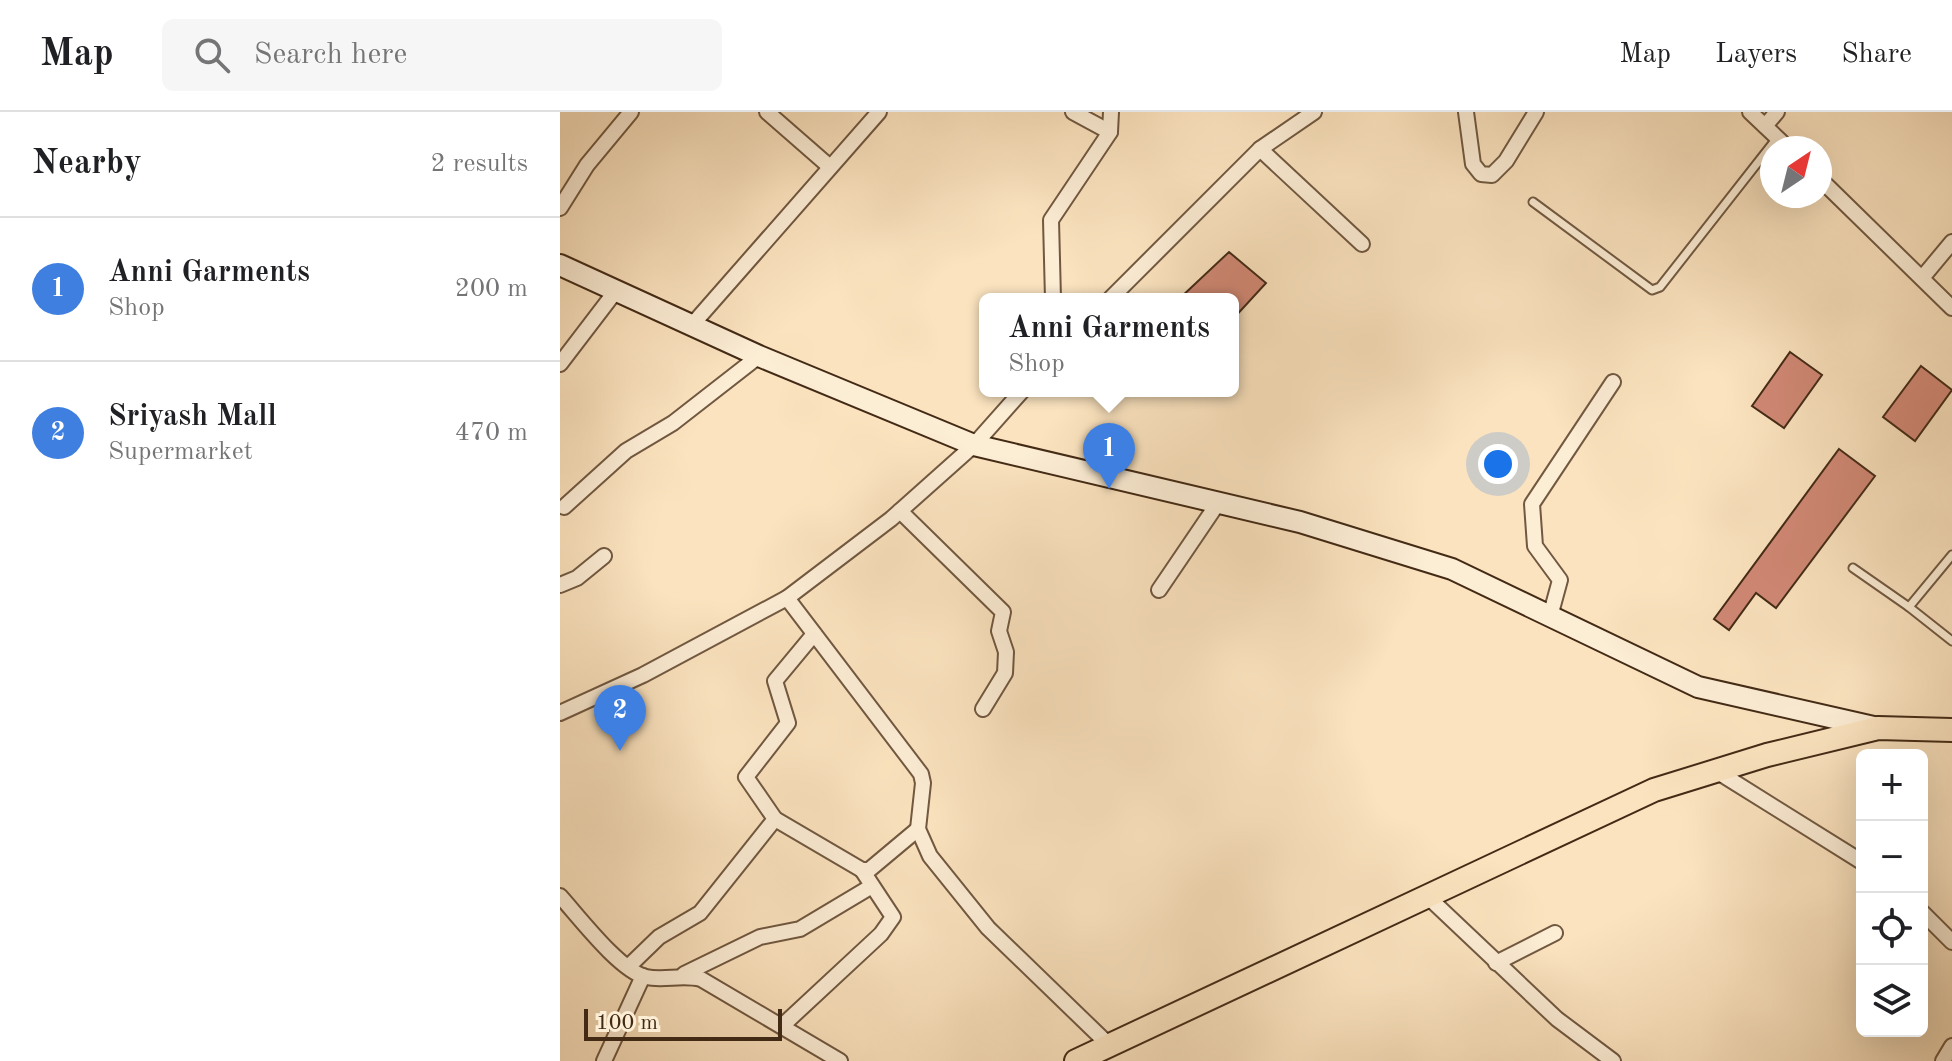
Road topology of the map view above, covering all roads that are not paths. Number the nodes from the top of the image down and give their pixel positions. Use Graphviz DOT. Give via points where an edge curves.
graph roads {
  1 [pos="631,112"];
  2 [pos="767,112"];
  3 [pos="1073,112"];
  4 [pos="1111,112"];
  5 [pos="1314,112"];
  6 [pos="1466,112"];
  7 [pos="1536,112"];
  8 [pos="1750,112"];
  9 [pos="1777,112"];
  10 [pos="877,113"];
  11 [pos="1765,126"];
  12 [pos="1110,132"];
  13 [pos="1775,136"];
  14 [pos="1260,149"];
  15 [pos="830,167"];
  16 [pos="1760,169"];
  17 [pos="1832,191"];
  18 [pos="1533,202"];
  19 [pos="560,208"];
  20 [pos="1952,242"];
  21 [pos="1362,244"];
  22 [pos="560,265"];
  23 [pos="1922,278"];
  24 [pos="615,292"];
  25 [pos="1053,293"];
  26 [pos="1116,293"];
  27 [pos="1952,308"];
  28 [pos="692,325"];
  29 [pos="759,356"];
  30 [pos="560,364"];
  31 [pos="1613,382"];
  32 [pos="1017,397"];
  33 [pos="974,445"];
  34 [pos="1218,503"];
  35 [pos="564,507"];
  36 [pos="900,511"];
  37 [pos="1952,555"];
  38 [pos="604,556"];
  39 [pos="1853,568"];
  40 [pos="560,585"];
  41 [pos="1159,590"];
  42 [pos="787,598"];
  43 [pos="1909,607"];
  44 [pos="1551,613"];
  45 [pos="814,634"];
  46 [pos="1952,641"];
  47 [pos="983,709"];
  48 [pos="560,713"];
  49 [pos="1878,728"];
  50 [pos="1952,730"];
  51 [pos="1718,772"];
  52 [pos="775,819"];
  53 [pos="918,829"];
  54 [pos="1856,858"];
  55 [pos="862,870"];
  56 [pos="872,886"];
  57 [pos="560,896"];
  58 [pos="1427,896"];
  59 [pos="1928,918"];
  60 [pos="1555,933"];
  61 [pos="1952,942"];
  62 [pos="1496,963"];
  63 [pos="628,967"];
  64 [pos="684,974"];
  65 [pos="643,976"];
  66 [pos="782,1026"];
  67 [pos="1952,1046"];
  68 [pos="1093,1055"];
  69 [pos="604,1061"];
  70 [pos="840,1061"];
  71 [pos="1613,1061"];
  72 [pos="1943,1061"];
  1 -- 19 [label="street"];
  2 -- 15 [label="street"];
  3 -- 12 [label="street"];
  4 -- 12 [label="street"];
  5 -- 14 [label="street"];
  6 -- 7 [label="street" via="1473,164 1481,174 1492,175"];
  8 -- 11 [label="street"];
  9 -- 11 [label="street"];
  10 -- 15 [label="street"];
  11 -- 13 [label="street"];
  12 -- 25 [label="street" via="1051,220"];
  14 -- 21 [label="street"];
  14 -- 26 [label="street"];
  15 -- 28 [label="street"];
  16 -- 18 [label="lane" via="1652,290"];
  17 -- 23 [label="street"];
  20 -- 23 [label="street"];
  22 -- 24 [label="main road"];
  23 -- 27 [label="street"];
  24 -- 28 [label="main road"];
  24 -- 30 [label="street"];
  28 -- 29 [label="main road"];
  29 -- 33 [label="main road"];
  29 -- 35 [label="street" via="673,423 626,451"];
  31 -- 44 [label="street" via="1532,504 1535,546 1560,580"];
  32 -- 33 [label="street"];
  33 -- 34 [label="main road"];
  33 -- 36 [label="street"];
  34 -- 41 [label="street"];
  34 -- 44 [label="main road" via="1452,569"];
  36 -- 42 [label="street"];
  36 -- 47 [label="street" via="1003,612 999,631 1005,673"];
  37 -- 43 [label="lane"];
  38 -- 40 [label="street"];
  39 -- 43 [label="lane"];
  42 -- 45 [label="street"];
  42 -- 48 [label="street"];
  43 -- 46 [label="lane"];
  44 -- 49 [label="main road" via="1698,687"];
  45 -- 52 [label="street" via="775,681 788,723 746,777"];
  45 -- 53 [label="street" via="921,774"];
  49 -- 50 [label="main road"];
  49 -- 51 [label="main road"];
  51 -- 54 [label="street"];
  51 -- 58 [label="main road" via="1654,790"];
  52 -- 55 [label="street"];
  52 -- 63 [label="street" via="700,913 659,937"];
  53 -- 55 [label="street" via="869,870"];
  53 -- 68 [label="street" via="930,856"];
  55 -- 56 [label="street"];
  56 -- 64 [label="street" via="800,929 760,937"];
  56 -- 66 [label="street" via="893,917"];
  57 -- 63 [label="street"];
  58 -- 62 [label="street"];
  58 -- 68 [label="main road"];
  59 -- 61 [label="street"];
  60 -- 62 [label="street"];
  62 -- 71 [label="street"];
  63 -- 65 [label="street"];
  64 -- 65 [label="street"];
  64 -- 66 [label="street"];
  65 -- 69 [label="street"];
  66 -- 70 [label="street"];
  67 -- 72 [label="street"];
}
